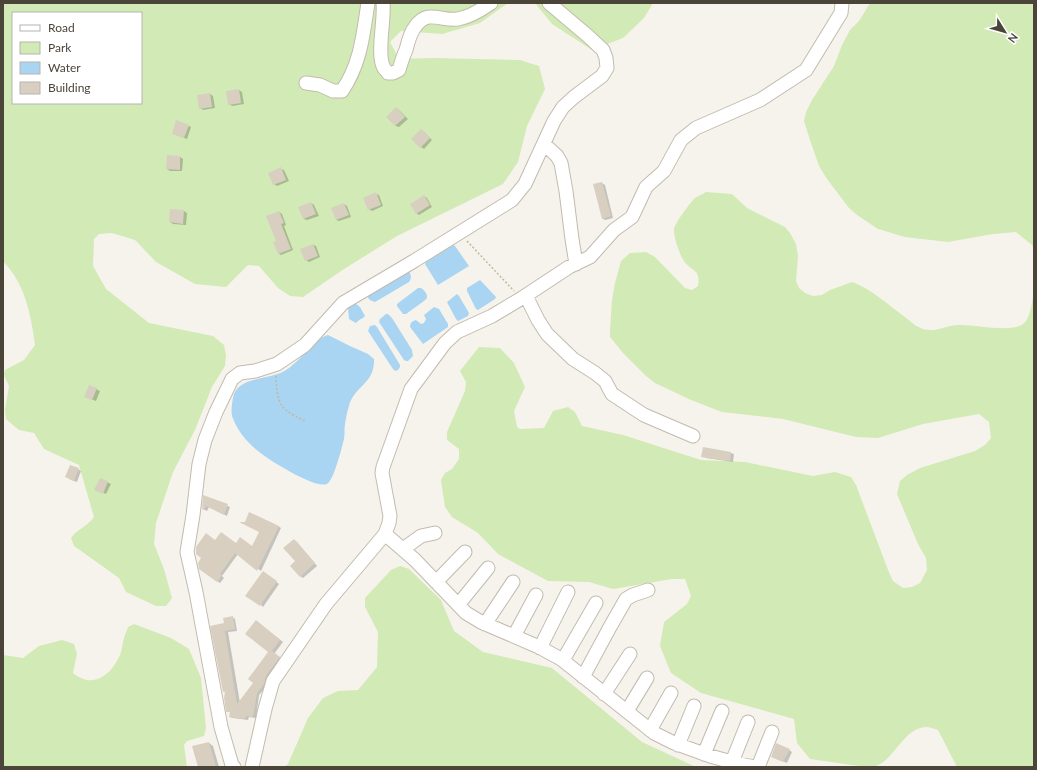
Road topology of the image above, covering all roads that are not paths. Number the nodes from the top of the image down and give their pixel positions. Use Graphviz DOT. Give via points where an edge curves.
graph roads {
  1 [pos="368,3"];
  2 [pos="383,3"];
  3 [pos="491,3"];
  4 [pos="549,3"];
  5 [pos="842,3"];
  6 [pos="306,83"];
  7 [pos="544,144"];
  8 [pos="576,264"];
  9 [pos="524,297"];
  10 [pos="693,436"];
  11 [pos="435,533"];
  12 [pos="385,534"];
  13 [pos="403,549"];
  14 [pos="465,552"];
  15 [pos="488,568"];
  16 [pos="436,582"];
  17 [pos="513,582"];
  18 [pos="648,590"];
  19 [pos="568,592"];
  20 [pos="536,595"];
  21 [pos="596,603"];
  22 [pos="458,605"];
  23 [pos="485,624"];
  24 [pos="514,636"];
  25 [pos="540,648"];
  26 [pos="630,654"];
  27 [pos="563,660"];
  28 [pos="583,677"];
  29 [pos="647,678"];
  30 [pos="671,693"];
  31 [pos="604,694"];
  32 [pos="694,706"];
  33 [pos="627,711"];
  34 [pos="722,711"];
  35 [pos="748,722"];
  36 [pos="650,730"];
  37 [pos="772,732"];
  38 [pos="678,745"];
  39 [pos="704,754"];
  40 [pos="732,762"];
  41 [pos="234,767"];
  42 [pos="252,767"];
  43 [pos="756,767"];
  1 -- 6 [label="street" via="362,47 342,91 333,92 320,85"];
  2 -- 3 [label="street" via="380,53 383,68 388,73 398,70 409,37 419,22 434,16 458,19 476,13"];
  4 -- 7 [label="street" via="603,50 606,68 602,76 563,107"];
  5 -- 8 [label="street" via="841,13 806,70 760,100 696,128 681,140 664,171 646,187 632,217 614,230 590,257"];
  7 -- 8 [label="street" via="561,163"];
  7 -- 41 [label="street" via="525,184 512,200 343,303 305,345 277,364 240,373 232,379 205,440 199,464 187,552 221,727"];
  8 -- 9 [label="street"];
  9 -- 10 [label="street" via="548,334 573,359 605,381 612,394 644,415"];
  9 -- 12 [label="street" via="492,316 457,332 445,343 411,389 382,467 390,516"];
  11 -- 13 [label="street" via="421,536"];
  12 -- 13 [label="street"];
  12 -- 42 [label="street" via="326,604 273,681"];
  13 -- 16 [label="street"];
  14 -- 16 [label="street"];
  15 -- 22 [label="street"];
  16 -- 22 [label="street"];
  17 -- 23 [label="street"];
  18 -- 28 [label="street" via="626,599"];
  19 -- 25 [label="street"];
  20 -- 24 [label="street"];
  21 -- 27 [label="street"];
  22 -- 23 [label="street"];
  23 -- 24 [label="street"];
  24 -- 25 [label="street"];
  25 -- 27 [label="street"];
  26 -- 31 [label="street"];
  27 -- 28 [label="street"];
  28 -- 31 [label="street"];
  29 -- 33 [label="street"];
  30 -- 36 [label="street"];
  31 -- 33 [label="street"];
  32 -- 38 [label="street"];
  33 -- 36 [label="street"];
  34 -- 39 [label="street"];
  35 -- 40 [label="street"];
  36 -- 38 [label="street"];
  37 -- 43 [label="street"];
  38 -- 39 [label="street"];
  39 -- 40 [label="street"];
  40 -- 43 [label="street"];
}
